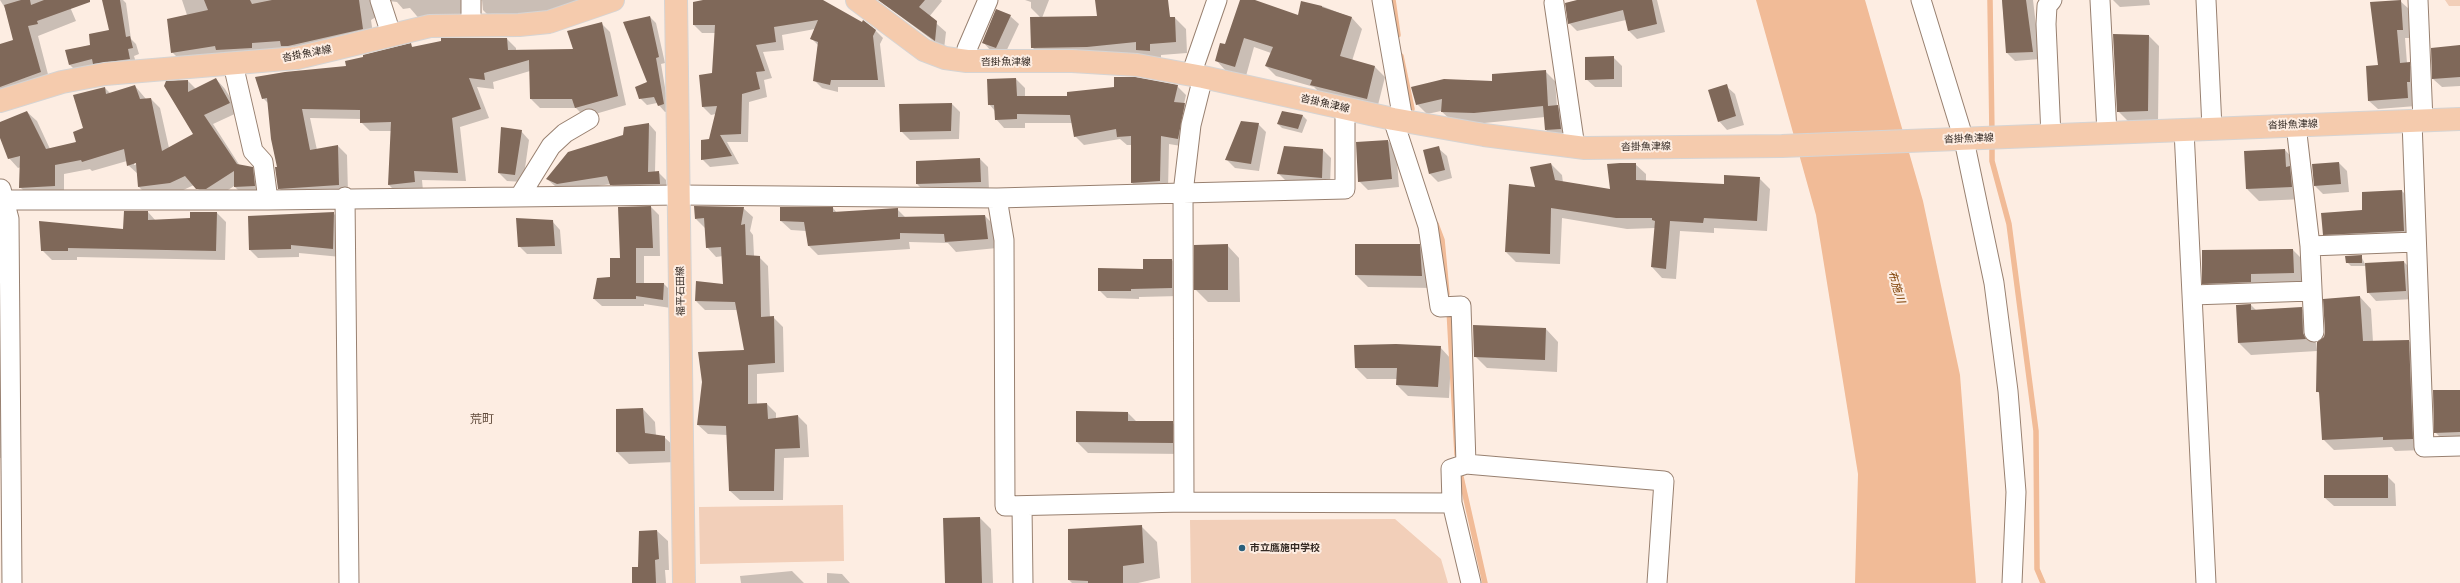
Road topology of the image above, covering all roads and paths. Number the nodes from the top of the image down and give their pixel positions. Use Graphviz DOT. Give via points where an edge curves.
graph roads {
  1 [pos="380,0"];
  2 [pos="471,0"];
  3 [pos="613,0"];
  4 [pos="676,0"];
  5 [pos="857,0"];
  6 [pos="988,0"];
  7 [pos="1217,0"];
  8 [pos="1382,0"];
  9 [pos="1922,0"];
  10 [pos="2052,0"];
  11 [pos="2100,0"];
  12 [pos="2206,0"];
  13 [pos="2418,0"];
  14 [pos="1554,3"];
  15 [pos="471,26"];
  16 [pos="391,34"];
  17 [pos="967,62"];
  18 [pos="234,64"];
  19 [pos="1197,76"];
  20 [pos="0,101"];
  21 [pos="1345,109"];
  22 [pos="2460,119"];
  23 [pos="589,120"];
  24 [pos="1398,120"];
  25 [pos="2417,121"];
  26 [pos="2296,125"];
  27 [pos="2212,128"];
  28 [pos="2184,130"];
  29 [pos="2107,134"];
  30 [pos="2051,136"];
  31 [pos="1964,140"];
  32 [pos="1575,147"];
  33 [pos="1183,193"];
  34 [pos="2,194"];
  35 [pos="680,195"];
  36 [pos="520,196"];
  37 [pos="345,197"];
  38 [pos="998,198"];
  39 [pos="268,200"];
  40 [pos="2416,242"];
  41 [pos="2310,246"];
  42 [pos="2312,292"];
  43 [pos="2192,295"];
  44 [pos="2314,332"];
  45 [pos="5,401"];
  46 [pos="2460,446"];
  47 [pos="1466,464"];
  48 [pos="1184,502"];
  49 [pos="1452,504"];
  50 [pos="1022,506"];
  51 [pos="12,583"];
  52 [pos="349,583"];
  53 [pos="684,583"];
  54 [pos="1023,583"];
  55 [pos="1471,583"];
  56 [pos="1657,583"];
  57 [pos="2012,583"];
  58 [pos="2206,583"];
  1 -- 16 [label="street"];
  2 -- 15 [label="street"];
  3 -- 15 [label="main road, 沓掛魚津線" via="549,22"];
  4 -- 35 [label="main road, 福平石田線"];
  5 -- 17 [label="main road, 沓掛魚津線" via="924,50 945,58"];
  6 -- 17 [label="street" via="967,49"];
  7 -- 19 [label="street"];
  8 -- 24 [label="street"];
  9 -- 31 [label="street"];
  10 -- 30 [label="street" via="2047,6 2046,24"];
  11 -- 29 [label="street"];
  12 -- 27 [label="street"];
  13 -- 25 [label="street"];
  14 -- 32 [label="street"];
  15 -- 16 [label="main road, 沓掛魚津線" via="430,26"];
  16 -- 18 [label="main road, 沓掛魚津線" via="297,58"];
  17 -- 19 [label="main road, 沓掛魚津線" via="1072,61 1137,65"];
  18 -- 20 [label="main road, 沓掛魚津線" via="105,74 62,82"];
  18 -- 39 [label="street" via="253,151 263,162"];
  19 -- 21 [label="main road, 沓掛魚津線"];
  19 -- 33 [label="street"];
  21 -- 24 [label="main road, 沓掛魚津線"];
  21 -- 33 [label="street" via="1345,189"];
  22 -- 25 [label="main road, 沓掛魚津線"];
  23 -- 36 [label="street" via="565,133 551,146"];
  24 -- 32 [label="main road, 沓掛魚津線"];
  24 -- 47 [label="street" via="1428,226 1440,307 1461,306"];
  25 -- 26 [label="main road, 沓掛魚津線"];
  25 -- 40 [label="street"];
  26 -- 27 [label="main road, 沓掛魚津線"];
  26 -- 41 [label="street"];
  27 -- 28 [label="main road, 沓掛魚津線"];
  28 -- 29 [label="main road, 沓掛魚津線"];
  28 -- 43 [label="street"];
  29 -- 30 [label="main road, 沓掛魚津線"];
  30 -- 31 [label="main road, 沓掛魚津線"];
  31 -- 32 [label="main road, 沓掛魚津線" via="1782,146"];
  31 -- 57 [label="street" via="1994,283 2008,391 2016,492"];
  33 -- 38 [label="street"];
  33 -- 48 [label="street"];
  34 -- 39 [label="street"];
  34 -- 45 [label="street" via="9,219"];
  35 -- 36 [label="street"];
  35 -- 38 [label="street"];
  35 -- 53 [label="main road, 福平石田線"];
  36 -- 37 [label="street"];
  37 -- 39 [label="street"];
  37 -- 52 [label="street"];
  38 -- 50 [label="street" via="1004,240 1005,506"];
  40 -- 41 [label="street"];
  40 -- 46 [label="street" via="2424,447"];
  41 -- 42 [label="street"];
  42 -- 43 [label="street"];
  42 -- 44 [label="street"];
  43 -- 58 [label="street"];
  45 -- 51 [label="street"];
  47 -- 49 [label="street" via="1451,470"];
  47 -- 56 [label="street" via="1664,480"];
  48 -- 49 [label="street"];
  48 -- 50 [label="street"];
  49 -- 55 [label="street"];
  50 -- 54 [label="street"];
}
